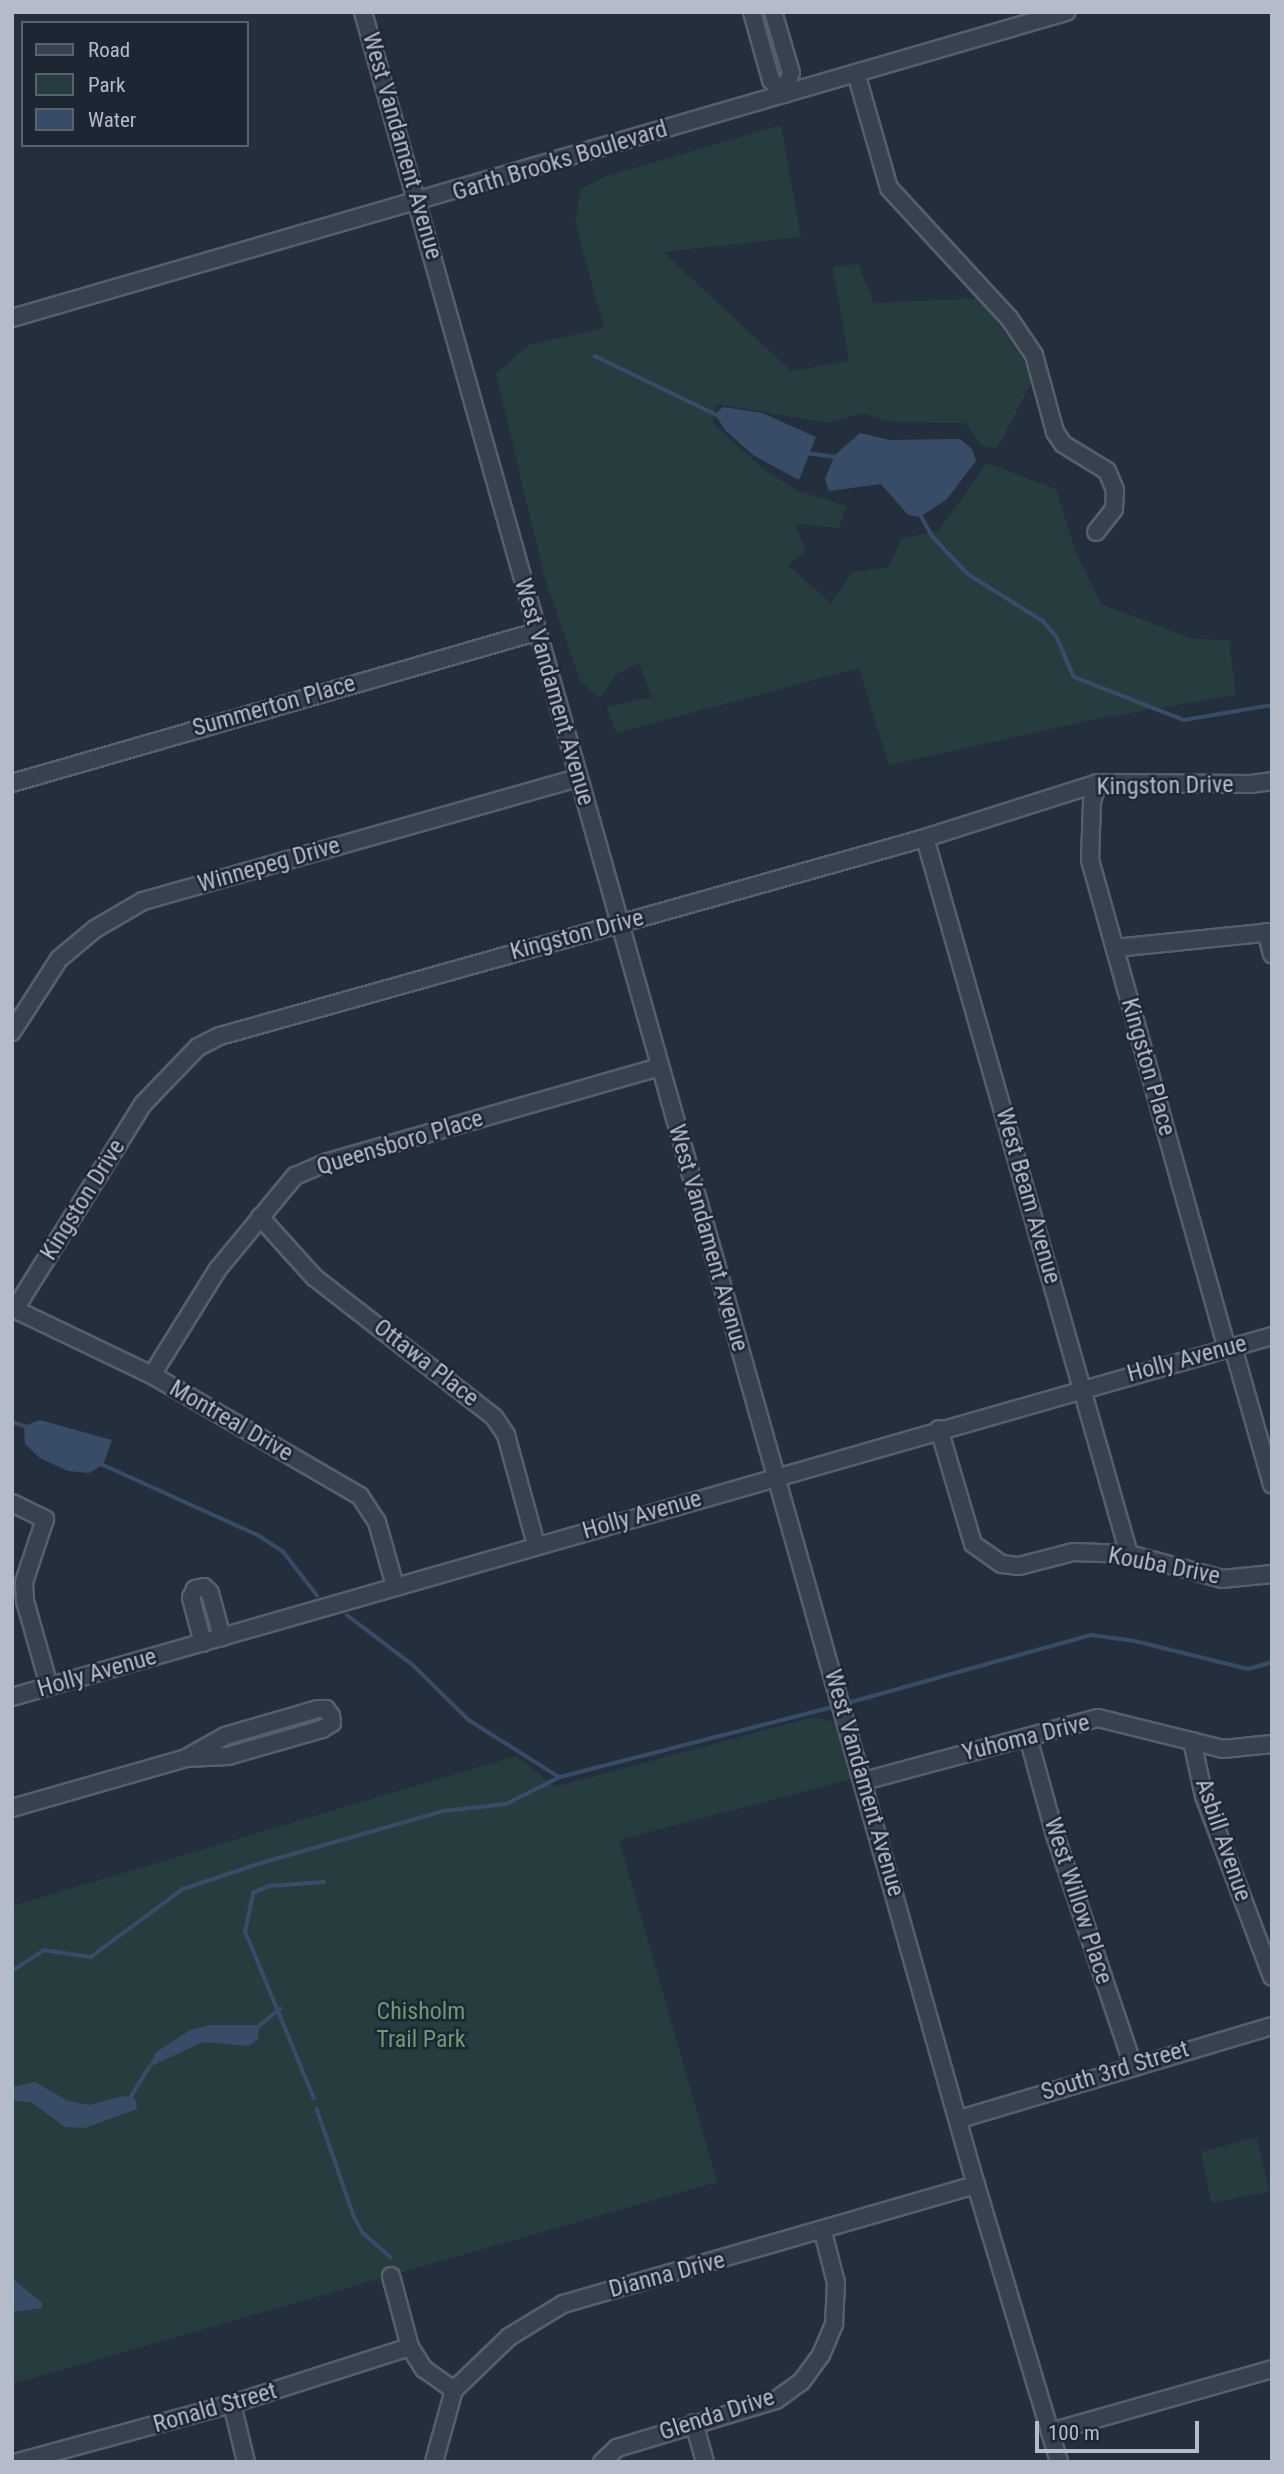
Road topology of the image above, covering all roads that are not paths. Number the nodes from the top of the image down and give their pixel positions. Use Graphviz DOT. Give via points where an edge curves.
graph roads {
  1 [pos="363,12"];
  2 [pos="752,12"];
  3 [pos="773,12"];
  4 [pos="1066,12"];
  5 [pos="779,33"];
  6 [pos="759,38"];
  7 [pos="856,74"];
  8 [pos="784,94"];
  9 [pos="419,203"];
  10 [pos="12,318"];
  11 [pos="1096,532"];
  12 [pos="536,632"];
  13 [pos="577,778"];
  14 [pos="1272,781"];
  15 [pos="12,783"];
  16 [pos="1098,783"];
  17 [pos="925,838"];
  18 [pos="621,923"];
  19 [pos="1269,932"];
  20 [pos="1115,948"];
  21 [pos="1272,954"];
  22 [pos="12,1032"];
  23 [pos="659,1067"];
  24 [pos="260,1217"];
  25 [pos="14,1309"];
  26 [pos="1272,1336"];
  27 [pos="1230,1348"];
  28 [pos="152,1375"];
  29 [pos="1083,1387"];
  30 [pos="939,1429"];
  31 [pos="775,1477"];
  32 [pos="1272,1485"];
  33 [pos="12,1503"];
  34 [pos="536,1545"];
  35 [pos="1129,1554"];
  36 [pos="1272,1574"];
  37 [pos="395,1586"];
  38 [pos="222,1637"];
  39 [pos="203,1643"];
  40 [pos="49,1686"];
  41 [pos="12,1696"];
  42 [pos="1028,1737"];
  43 [pos="1192,1741"];
  44 [pos="1272,1744"];
  45 [pos="186,1758"];
  46 [pos="864,1781"];
  47 [pos="12,1808"];
  48 [pos="1272,1977"];
  49 [pos="1272,2026"];
  50 [pos="1133,2065"];
  51 [pos="960,2119"];
  52 [pos="976,2185"];
  53 [pos="823,2232"];
  54 [pos="391,2276"];
  55 [pos="410,2347"];
  56 [pos="1272,2369"];
  57 [pos="454,2390"];
  58 [pos="232,2404"];
  59 [pos="694,2423"];
  60 [pos="1050,2432"];
  61 [pos="80,2454"];
  62 [pos="18,2462"];
  63 [pos="246,2462"];
  64 [pos="434,2462"];
  65 [pos="602,2462"];
  66 [pos="705,2462"];
  67 [pos="1059,2462"];
  1 -- 9 [label="street, West Vandament Avenue"];
  2 -- 6 [label="street"];
  3 -- 5 [label="street"];
  4 -- 7 [label="street, Garth Brooks Boulevard"];
  5 -- 6 [label="street"];
  5 -- 8 [label="street" via="791,74"];
  6 -- 8 [label="street" via="771,80"];
  7 -- 8 [label="street, Garth Brooks Boulevard"];
  7 -- 11 [label="street" via="889,188 1009,318 1034,355 1055,432 1063,444 1107,471 1115,490 1114,509"];
  8 -- 9 [label="street, Garth Brooks Boulevard"];
  9 -- 10 [label="street, Garth Brooks Boulevard"];
  9 -- 12 [label="street, West Vandament Avenue"];
  12 -- 13 [label="street, West Vandament Avenue"];
  12 -- 15 [label="street, Summerton Place"];
  13 -- 18 [label="street, West Vandament Avenue"];
  13 -- 22 [label="street, Winnepeg Drive" via="143,901 95,929 59,959"];
  14 -- 16 [label="street, Kingston Drive"];
  16 -- 17 [label="street, Kingston Drive"];
  16 -- 20 [label="street, Kingston Place" via="1092,801 1090,860"];
  17 -- 18 [label="street, Kingston Drive"];
  17 -- 29 [label="street, West Beam Avenue"];
  18 -- 23 [label="street, West Vandament Avenue"];
  18 -- 25 [label="street, Kingston Drive" via="220,1036 198,1047 143,1104"];
  19 -- 20 [label="street"];
  19 -- 21 [label="street"];
  20 -- 27 [label="street, Kingston Place"];
  23 -- 24 [label="street, Queensboro Place" via="328,1162 295,1176"];
  23 -- 31 [label="street, West Vandament Avenue"];
  24 -- 28 [label="street, Queensboro Place" via="218,1269"];
  24 -- 34 [label="street, Ottawa Place" via="314,1277 494,1417 506,1435"];
  25 -- 28 [label="street, Montreal Drive"];
  26 -- 27 [label="street, Holly Avenue"];
  27 -- 29 [label="street, Holly Avenue"];
  27 -- 32 [label="street, Kingston Place"];
  28 -- 37 [label="street, Montreal Drive" via="360,1496 377,1522"];
  29 -- 30 [label="street, Holly Avenue"];
  29 -- 35 [label="street, West Beam Avenue"];
  30 -- 31 [label="street, Holly Avenue"];
  30 -- 35 [label="street, Kouba Drive" via="973,1544 985,1555 1020,1566 1073,1552"];
  31 -- 34 [label="street, Holly Avenue"];
  31 -- 46 [label="street, West Vandament Avenue"];
  33 -- 40 [label="street" via="45,1519 24,1583"];
  34 -- 37 [label="street, Holly Avenue"];
  35 -- 36 [label="street, Kouba Drive" via="1222,1579"];
  37 -- 38 [label="street, Holly Avenue"];
  38 -- 39 [label="street, Holly Avenue"];
  38 -- 39 [label="street" via="210,1593 195,1589 191,1598"];
  39 -- 40 [label="street, Holly Avenue"];
  40 -- 41 [label="street, Holly Avenue"];
  42 -- 43 [label="street, Yuhoma Drive" via="1098,1718"];
  42 -- 46 [label="street, Yuhoma Drive"];
  42 -- 50 [label="street, West Willow Place" via="1055,1835"];
  43 -- 44 [label="street, Yuhoma Drive" via="1223,1749"];
  43 -- 48 [label="street, Asbill Avenue" via="1204,1796"];
  45 -- 45 [label="street" via="228,1756 322,1729 332,1723 331,1716 327,1709 318,1709 225,1736"];
  45 -- 47 [label="street"];
  46 -- 51 [label="street, West Vandament Avenue"];
  49 -- 50 [label="street, South 3rd Street"];
  50 -- 51 [label="street, South 3rd Street"];
  51 -- 52 [label="street, West Vandament Avenue"];
  52 -- 53 [label="street, Dianna Drive"];
  52 -- 60 [label="street, West Vandament Avenue"];
  53 -- 57 [label="street, Dianna Drive" via="563,2304 509,2337"];
  53 -- 59 [label="street, Glenda Drive" via="836,2283 834,2324 821,2355 802,2381 776,2400"];
  54 -- 55 [label="street"];
  55 -- 57 [label="street" via="424,2369"];
  55 -- 58 [label="street, Ronald Street"];
  56 -- 60 [label="street"];
  57 -- 64 [label="street"];
  58 -- 61 [label="street, Ronald Street"];
  58 -- 63 [label="street"];
  59 -- 65 [label="street, Glenda Drive" via="617,2448"];
  59 -- 66 [label="street"];
  60 -- 67 [label="street, West Vandament Avenue"];
  61 -- 62 [label="street, Ronald Street"];
}
